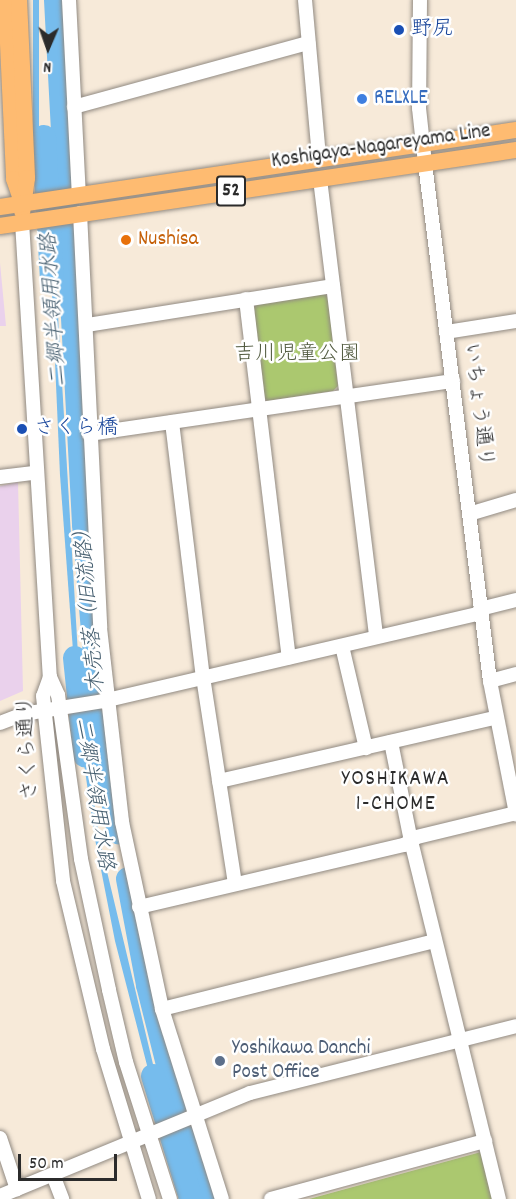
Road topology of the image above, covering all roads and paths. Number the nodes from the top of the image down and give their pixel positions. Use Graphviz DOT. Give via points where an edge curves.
graph roads {
  1 [pos="6,0"];
  2 [pos="19,0"];
  3 [pos="69,0"];
  4 [pos="305,0"];
  5 [pos="420,0"];
  6 [pos="308,43"];
  7 [pos="4,80"];
  8 [pos="74,107"];
  9 [pos="516,130"];
  10 [pos="423,143"];
  11 [pos="516,150"];
  12 [pos="319,158"];
  13 [pos="425,163"];
  14 [pos="320,178"];
  15 [pos="76,195"];
  16 [pos="22,203"];
  17 [pos="0,207"];
  18 [pos="80,213"];
  19 [pos="22,222"];
  20 [pos="0,226"];
  21 [pos="333,286"];
  22 [pos="246,299"];
  23 [pos="516,321"];
  24 [pos="87,324"];
  25 [pos="446,332"];
  26 [pos="453,381"];
  27 [pos="347,397"];
  28 [pos="259,409"];
  29 [pos="172,422"];
  30 [pos="89,434"];
  31 [pos="34,473"];
  32 [pos="0,477"];
  33 [pos="516,501"];
  34 [pos="469,514"];
  35 [pos="516,600"];
  36 [pos="480,611"];
  37 [pos="376,637"];
  38 [pos="342,646"];
  39 [pos="289,657"];
  40 [pos="516,674"];
  41 [pos="50,677"];
  42 [pos="203,677"];
  43 [pos="490,681"];
  44 [pos="105,701"];
  45 [pos="66,709"];
  46 [pos="45,711"];
  47 [pos="495,718"];
  48 [pos="0,723"];
  49 [pos="391,742"];
  50 [pos="366,748"];
  51 [pos="219,781"];
  52 [pos="516,813"];
  53 [pos="411,841"];
  54 [pos="235,884"];
  55 [pos="139,907"];
  56 [pos="435,941"];
  57 [pos="162,1009"];
  58 [pos="516,1026"];
  59 [pos="459,1040"];
  60 [pos="191,1116"];
  61 [pos="154,1134"];
  62 [pos="0,1138"];
  63 [pos="485,1141"];
  64 [pos="131,1144"];
  65 [pos="53,1175"];
  66 [pos="17,1189"];
  67 [pos="0,1196"];
  68 [pos="62,1199"];
  69 [pos="149,1199"];
  70 [pos="170,1199"];
  71 [pos="222,1199"];
  72 [pos="271,1199"];
  73 [pos="499,1199"];
  1 -- 7 [label="main road"];
  2 -- 16 [label="main road" via="27,178"];
  3 -- 8 [label="street"];
  4 -- 6 [label="street"];
  5 -- 10 [label="street, いちょう通り" via="418,69"];
  6 -- 8 [label="street"];
  6 -- 12 [label="street"];
  7 -- 16 [label="main road" via="14,179"];
  8 -- 15 [label="street"];
  9 -- 10 [label="main road, Koshigaya-Nagareyama Line / 52"];
  10 -- 12 [label="main road, Koshigaya-Nagareyama Line / 52"];
  10 -- 13 [label="street, いちょう通り"];
  11 -- 13 [label="main road, Koshigaya-Nagareyama Line / 52"];
  12 -- 15 [label="main road, Koshigaya-Nagareyama Line / 52"];
  13 -- 14 [label="main road, Koshigaya-Nagareyama Line / 52"];
  13 -- 25 [label="street, いちょう通り"];
  14 -- 18 [label="main road, Koshigaya-Nagareyama Line / 52"];
  14 -- 21 [label="street"];
  15 -- 16 [label="main road, Koshigaya-Nagareyama Line / 52"];
  16 -- 17 [label="main road, Koshigaya-Nagareyama Line"];
  16 -- 19 [label="main road"];
  18 -- 19 [label="main road, Koshigaya-Nagareyama Line / 52"];
  18 -- 24 [label="street"];
  19 -- 20 [label="main road, Koshigaya-Nagareyama Line"];
  19 -- 31 [label="street"];
  21 -- 22 [label="street"];
  21 -- 27 [label="street"];
  22 -- 24 [label="street"];
  22 -- 28 [label="street"];
  23 -- 25 [label="street"];
  24 -- 30 [label="street"];
  25 -- 26 [label="street, いちょう通り"];
  26 -- 27 [label="street"];
  26 -- 34 [label="street, いちょう通り"];
  27 -- 28 [label="street"];
  27 -- 37 [label="street"];
  28 -- 29 [label="street"];
  28 -- 39 [label="street"];
  29 -- 30 [label="street"];
  29 -- 42 [label="street"];
  30 -- 44 [label="street"];
  31 -- 32 [label="street"];
  31 -- 41 [label="street"];
  33 -- 34 [label="street"];
  34 -- 36 [label="street, いちょう通り"];
  35 -- 36 [label="street"];
  36 -- 37 [label="street"];
  36 -- 43 [label="street, いちょう通り"];
  37 -- 38 [label="street"];
  38 -- 39 [label="street"];
  38 -- 50 [label="street"];
  39 -- 42 [label="street"];
  40 -- 43 [label="street"];
  41 -- 45 [label="street, さくら通り"];
  41 -- 46 [label="street, さくら通り" via="43,696"];
  42 -- 44 [label="street"];
  42 -- 51 [label="street"];
  43 -- 47 [label="street, いちょう通り"];
  44 -- 45 [label="street"];
  44 -- 55 [label="street"];
  45 -- 46 [label="street"];
  45 -- 61 [label="street, さくら通り" via="81,860 126,1062"];
  46 -- 48 [label="street"];
  46 -- 64 [label="street, さくら通り" via="63,881 84,975"];
  47 -- 49 [label="street"];
  47 -- 52 [label="street, いちょう通り"];
  49 -- 50 [label="street"];
  49 -- 53 [label="street"];
  50 -- 51 [label="street"];
  51 -- 54 [label="street"];
  52 -- 53 [label="street"];
  53 -- 54 [label="street"];
  53 -- 56 [label="street"];
  54 -- 55 [label="street"];
  55 -- 57 [label="street"];
  56 -- 57 [label="street"];
  56 -- 59 [label="street"];
  57 -- 60 [label="street"];
  58 -- 59 [label="street"];
  59 -- 60 [label="street" via="268,1088"];
  59 -- 63 [label="street"];
  60 -- 61 [label="street"];
  60 -- 71 [label="street"];
  61 -- 64 [label="street"];
  61 -- 70 [label="street, さくら通り"];
  62 -- 66 [label="street"];
  63 -- 72 [label="street"];
  63 -- 73 [label="street"];
  64 -- 65 [label="street"];
  64 -- 69 [label="street, さくら通り"];
  65 -- 66 [label="street"];
  65 -- 68 [label="street"];
  66 -- 67 [label="street"];
}
